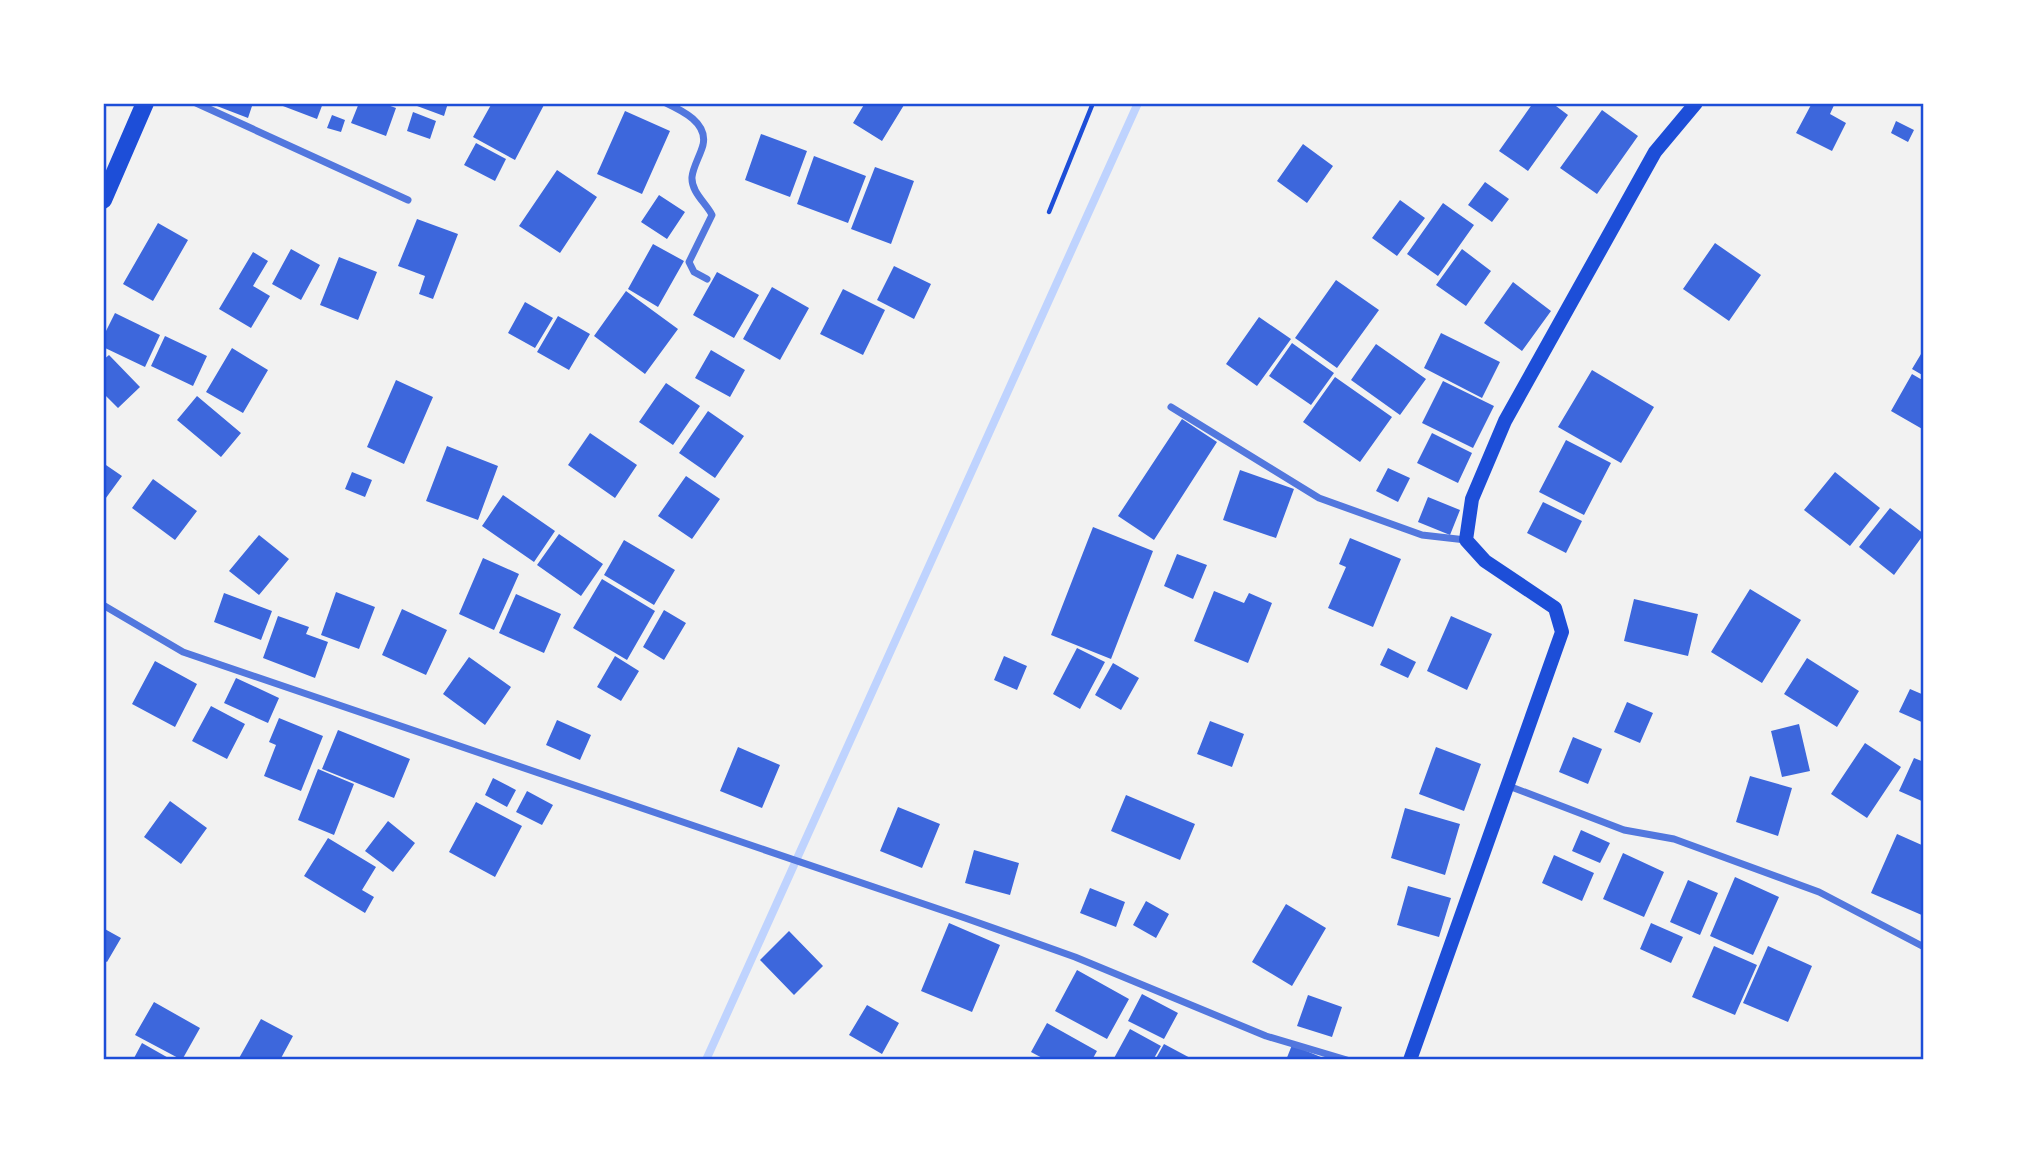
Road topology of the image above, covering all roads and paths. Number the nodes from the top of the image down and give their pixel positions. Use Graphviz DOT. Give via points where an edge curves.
graph roads {
  1 [pos="145,103"];
  2 [pos="196,103"];
  3 [pos="666,103"];
  4 [pos="1093,103"];
  5 [pos="1696,103"];
  6 [pos="103,200"];
  7 [pos="408,200"];
  8 [pos="1049,212"];
  9 [pos="707,279"];
  10 [pos="1171,407"];
  11 [pos="1466,541"];
  12 [pos="103,606"];
  13 [pos="1506,785"];
  14 [pos="1924,947"];
  15 [pos="1347,1060"];
  16 [pos="1410,1060"];
  1 -- 6 [label="main road"];
  2 -- 7 [label="street"];
  3 -- 9 [label="street" via="688,113 704,142 692,177 694,191 712,215 689,262 694,272"];
  4 -- 8 [label="path"];
  5 -- 11 [label="main road" via="1655,152 1505,421 1472,499"];
  10 -- 11 [label="street" via="1319,498 1422,535"];
  11 -- 13 [label="main road" via="1485,561 1555,608 1562,632"];
  12 -- 15 [label="street" via="183,652 1075,957 1265,1036"];
  13 -- 14 [label="street" via="1624,830 1674,839 1819,892"];
  13 -- 16 [label="main road"];
}
